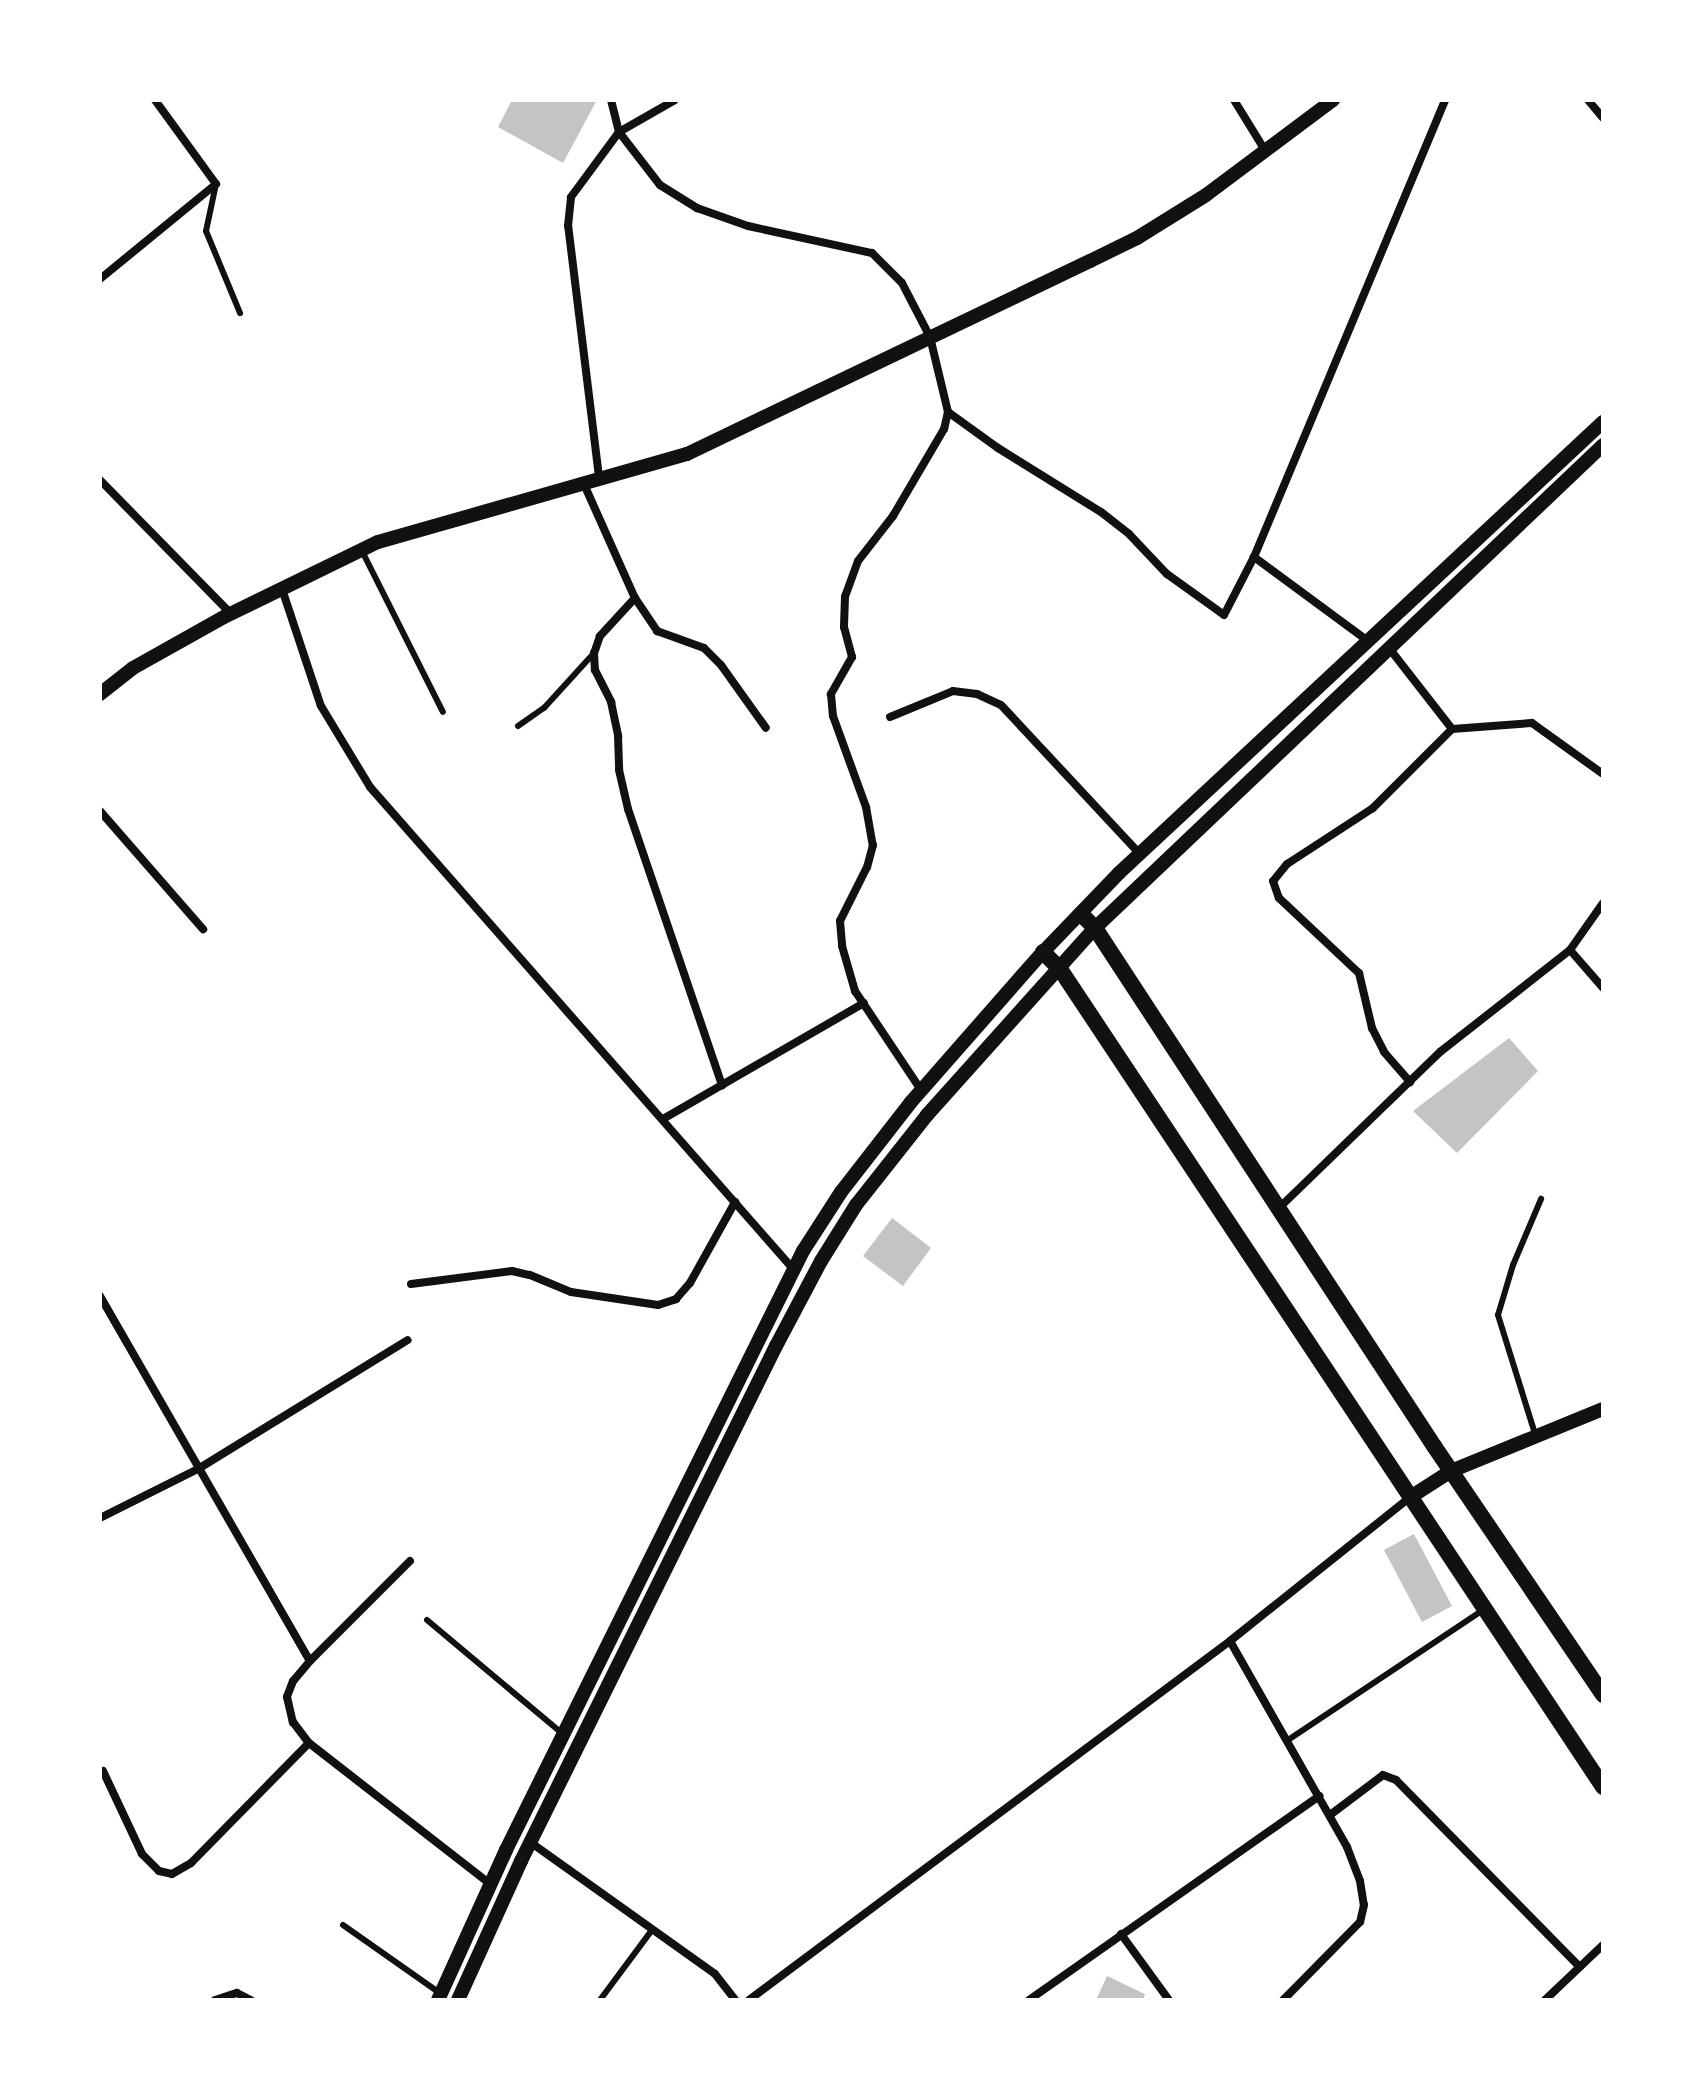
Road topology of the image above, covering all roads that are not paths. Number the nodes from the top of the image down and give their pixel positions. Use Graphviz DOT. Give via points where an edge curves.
graph roads {
  1 [pos="155,100"];
  2 [pos="611,100"];
  3 [pos="675,100"];
  4 [pos="1234,100"];
  5 [pos="1333,100"];
  6 [pos="1445,100"];
  7 [pos="1588,100"];
  8 [pos="1603,118"];
  9 [pos="619,132"];
  10 [pos="1266,152"];
  11 [pos="216,184"];
  12 [pos="100,279"];
  13 [pos="240,313"];
  14 [pos="930,337"];
  15 [pos="948,412"];
  16 [pos="1603,422"];
  17 [pos="1603,445"];
  18 [pos="599,477"];
  19 [pos="100,480"];
  20 [pos="583,482"];
  21 [pos="362,550"];
  22 [pos="1254,557"];
  23 [pos="282,589"];
  24 [pos="635,598"];
  25 [pos="231,614"];
  26 [pos="1368,641"];
  27 [pos="1389,648"];
  28 [pos="594,653"];
  29 [pos="100,694"];
  30 [pos="443,712"];
  31 [pos="890,717"];
  32 [pos="518,726"];
  33 [pos="766,728"];
  34 [pos="1452,729"];
  35 [pos="1603,774"];
  36 [pos="100,811"];
  37 [pos="1140,854"];
  38 [pos="1603,903"];
  39 [pos="1081,914"];
  40 [pos="1095,928"];
  41 [pos="203,929"];
  42 [pos="1570,950"];
  43 [pos="1043,952"];
  44 [pos="1060,969"];
  45 [pos="1603,988"];
  46 [pos="864,1003"];
  47 [pos="1410,1082"];
  48 [pos="722,1085"];
  49 [pos="921,1090"];
  50 [pos="663,1119"];
  51 [pos="1541,1199"];
  52 [pos="735,1202"];
  53 [pos="1279,1209"];
  54 [pos="794,1270"];
  55 [pos="411,1284"];
  56 [pos="100,1296"];
  57 [pos="104,1310"];
  58 [pos="408,1340"];
  59 [pos="1603,1409"];
  60 [pos="1536,1437"];
  61 [pos="198,1469"];
  62 [pos="1451,1471"];
  63 [pos="1409,1498"];
  64 [pos="100,1518"];
  65 [pos="410,1561"];
  66 [pos="1483,1610"];
  67 [pos="427,1620"];
  68 [pos="1230,1641"];
  69 [pos="310,1661"];
  70 [pos="1603,1695"];
  71 [pos="563,1734"];
  72 [pos="1288,1740"];
  73 [pos="309,1743"];
  74 [pos="103,1771"];
  75 [pos="1603,1787"];
  76 [pos="1319,1796"];
  77 [pos="1330,1815"];
  78 [pos="530,1842"];
  79 [pos="490,1884"];
  80 [pos="343,1925"];
  81 [pos="652,1930"];
  82 [pos="1121,1934"];
  83 [pos="1603,1945"];
  84 [pos="1580,1967"];
  85 [pos="439,1997"];
  86 [pos="215,2000"];
  87 [pos="251,2000"];
  88 [pos="458,2000"];
  89 [pos="600,2000"];
  90 [pos="735,2000"];
  91 [pos="749,2000"];
  92 [pos="1029,2000"];
  93 [pos="1169,2000"];
  94 [pos="1283,2000"];
  95 [pos="1545,2000"];
  1 -- 11 [label="street"];
  2 -- 9 [label="street"];
  3 -- 9 [label="street"];
  4 -- 10 [label="street"];
  5 -- 10 [label="street"];
  6 -- 22 [label="street"];
  7 -- 8 [label="street"];
  9 -- 14 [label="street" via="660,185 697,208 748,226 872,253 902,283"];
  9 -- 18 [label="street" via="571,197 568,226"];
  10 -- 14 [label="street" via="1137,238"];
  11 -- 12 [label="street"];
  11 -- 13 [label="lane" via="206,231"];
  14 -- 15 [label="street"];
  14 -- 18 [label="street" via="687,454"];
  15 -- 22 [label="street" via="1101,512 1167,574 1224,615"];
  15 -- 46 [label="street" via="944,429 893,516 858,561 845,597 844,627 852,657 831,694 873,845 840,921 855,991"];
  16 -- 26 [label="street"];
  17 -- 27 [label="street"];
  18 -- 20 [label="street"];
  19 -- 25 [label="street"];
  20 -- 21 [label="street"];
  20 -- 24 [label="street"];
  21 -- 23 [label="street"];
  21 -- 30 [label="lane"];
  22 -- 26 [label="street"];
  23 -- 25 [label="street"];
  23 -- 50 [label="street" via="321,706 370,787"];
  24 -- 28 [label="street" via="600,636"];
  24 -- 33 [label="street" via="657,631 704,648"];
  25 -- 29 [label="street" via="133,668"];
  26 -- 37 [label="street"];
  27 -- 34 [label="street"];
  27 -- 40 [label="street"];
  28 -- 32 [label="lane" via="544,708"];
  28 -- 48 [label="street" via="595,670 611,702 628,809"];
  31 -- 37 [label="street" via="953,691 1001,705"];
  34 -- 35 [label="street" via="1532,723"];
  34 -- 47 [label="street" via="1373,808 1287,864 1273,881 1279,898 1359,973 1372,1028"];
  36 -- 41 [label="street"];
  37 -- 39 [label="street"];
  38 -- 42 [label="street"];
  39 -- 40 [label="main road"];
  39 -- 43 [label="street"];
  40 -- 44 [label="street"];
  40 -- 53 [label="main road"];
  42 -- 45 [label="street"];
  42 -- 47 [label="street" via="1440,1052"];
  43 -- 44 [label="main road"];
  43 -- 49 [label="street"];
  44 -- 63 [label="main road"];
  44 -- 78 [label="street" via="927,1115 856,1205 821,1261"];
  46 -- 48 [label="street"];
  46 -- 49 [label="street"];
  47 -- 53 [label="street"];
  48 -- 50 [label="street"];
  49 -- 54 [label="street" via="841,1192"];
  50 -- 52 [label="street"];
  51 -- 60 [label="lane" via="1498,1315"];
  52 -- 54 [label="street"];
  52 -- 55 [label="street" via="690,1283 676,1299 658,1305 571,1292 512,1271"];
  53 -- 62 [label="main road"];
  54 -- 71 [label="street"];
  56 -- 57 [label="street"];
  57 -- 61 [label="street"];
  58 -- 61 [label="street"];
  59 -- 60 [label="street"];
  60 -- 62 [label="street"];
  61 -- 64 [label="street"];
  61 -- 69 [label="street"];
  62 -- 63 [label="street"];
  62 -- 70 [label="main road"];
  63 -- 66 [label="main road"];
  63 -- 68 [label="street"];
  65 -- 69 [label="street"];
  66 -- 72 [label="lane"];
  66 -- 75 [label="main road"];
  67 -- 71 [label="lane"];
  68 -- 72 [label="street"];
  68 -- 91 [label="street"];
  69 -- 73 [label="street" via="287,1697 293,1722"];
  71 -- 79 [label="street"];
  72 -- 76 [label="street"];
  73 -- 74 [label="street" via="191,1863 172,1874 159,1871 142,1854"];
  73 -- 79 [label="street"];
  76 -- 77 [label="street"];
  76 -- 82 [label="street"];
  77 -- 84 [label="street" via="1383,1775 1396,1780"];
  77 -- 94 [label="street" via="1360,1881 1360,1922"];
  78 -- 81 [label="street"];
  78 -- 88 [label="street"];
  79 -- 85 [label="street"];
  80 -- 85 [label="lane"];
  81 -- 89 [label="lane"];
  81 -- 90 [label="street" via="715,1974"];
  82 -- 92 [label="street"];
  82 -- 93 [label="street"];
  83 -- 84 [label="street"];
  84 -- 95 [label="street"];
  86 -- 87 [label="street" via="237,1993"];
}
